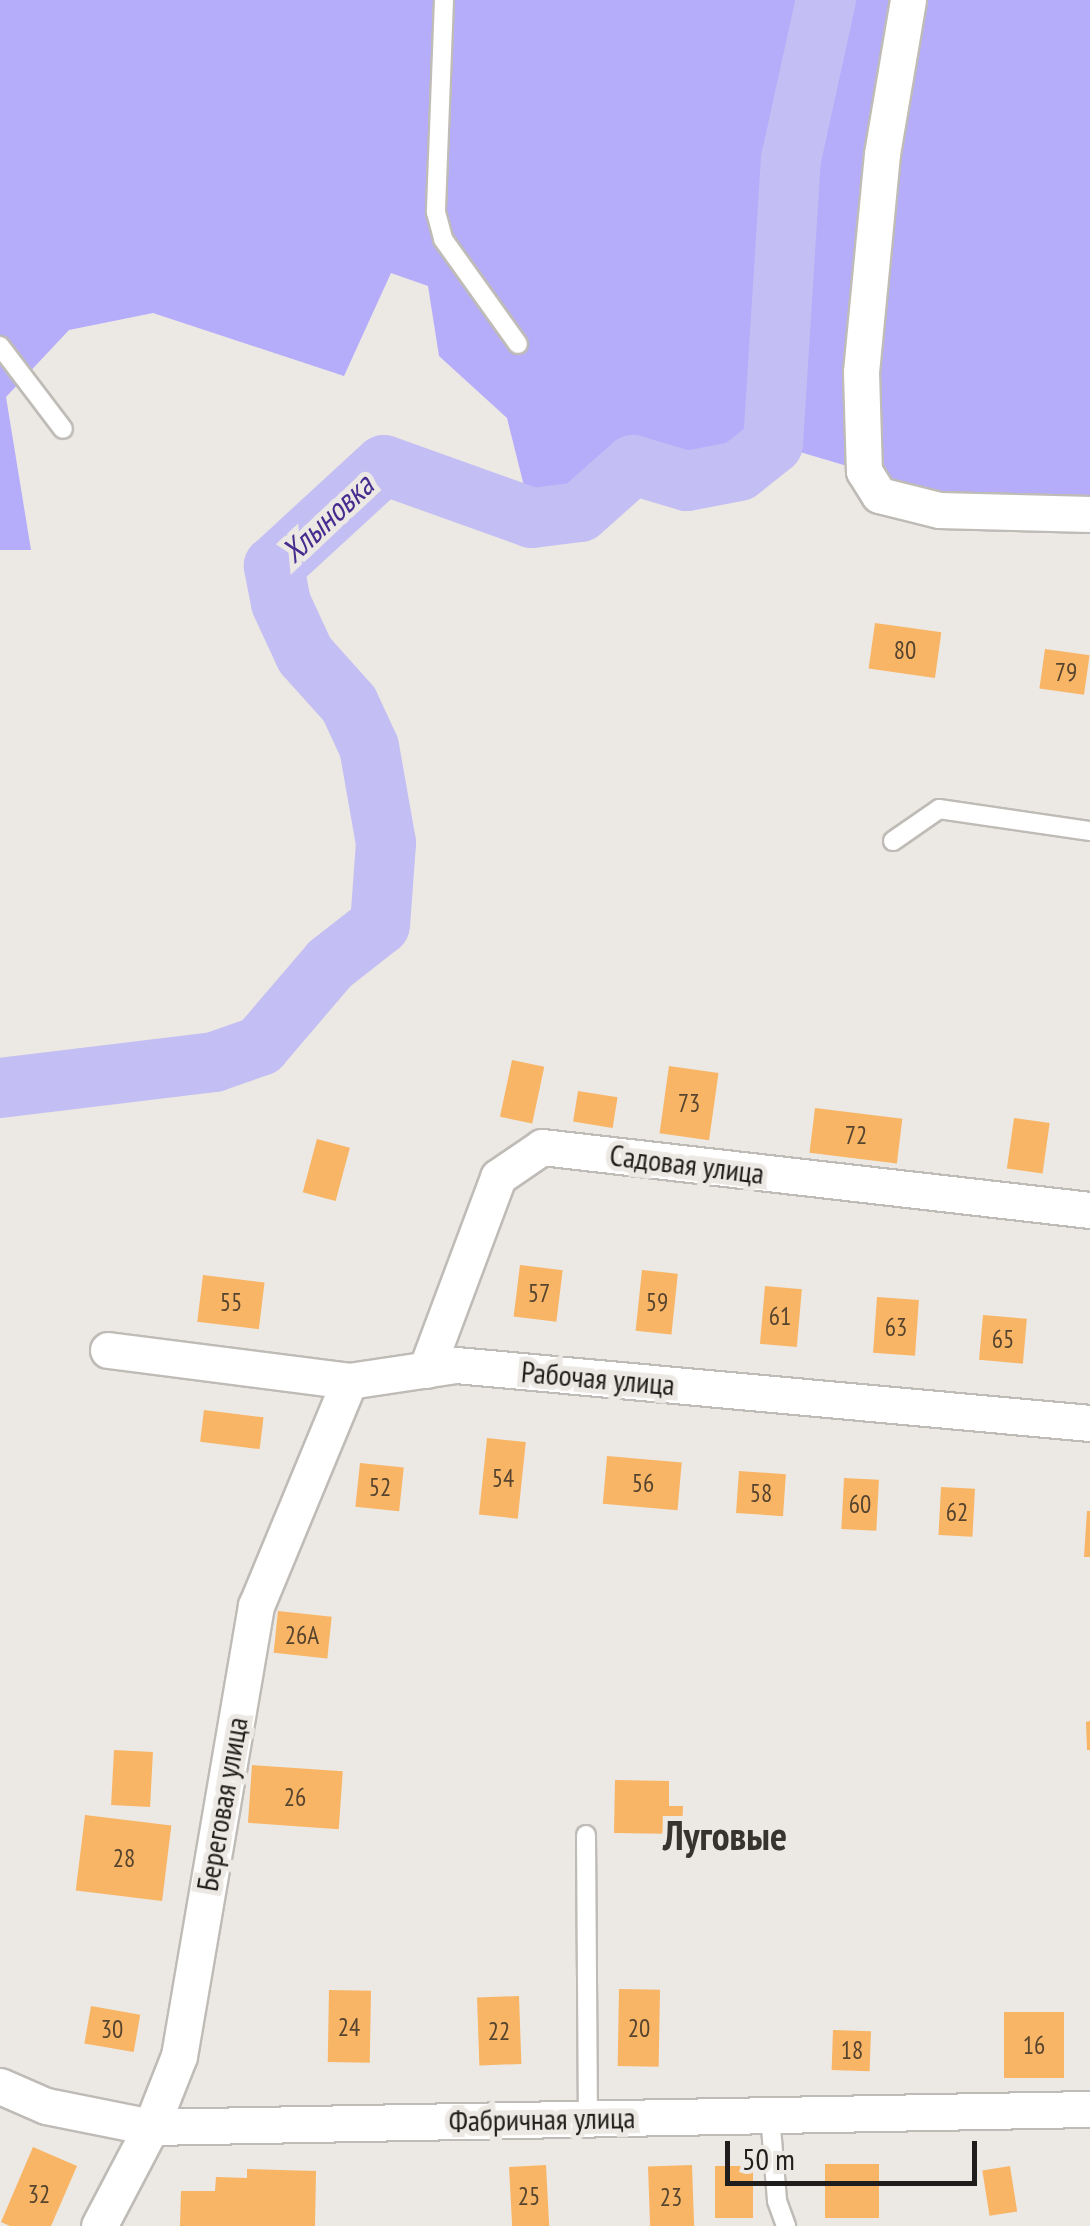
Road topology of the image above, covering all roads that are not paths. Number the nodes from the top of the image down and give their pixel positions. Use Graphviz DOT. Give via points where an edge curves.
graph roads {
  1 [pos="444,0"];
  2 [pos="908,0"];
  3 [pos="518,344"];
  4 [pos="1,350"];
  5 [pos="63,429"];
  6 [pos="1090,514"];
  7 [pos="1090,832"];
  8 [pos="893,840"];
  9 [pos="1090,1210"];
  10 [pos="108,1350"];
  11 [pos="426,1370"];
  12 [pos="349,1381"];
  13 [pos="1090,1423"];
  14 [pos="586,1835"];
  15 [pos="0,2086"];
  16 [pos="1090,2109"];
  17 [pos="770,2115"];
  18 [pos="588,2118"];
  19 [pos="151,2127"];
  20 [pos="99,2226"];
  21 [pos="786,2226"];
  1 -- 3 [label="lane" via="436,212 443,239"];
  2 -- 6 [label="street" via="882,154 861,372 864,471 879,495 939,510"];
  4 -- 5 [label="lane"];
  7 -- 8 [label="lane" via="940,809"];
  9 -- 11 [label="street, Садовая улица" via="542,1147 498,1177"];
  10 -- 12 [label="street, Рабочая улица"];
  11 -- 12 [label="street, Рабочая улица"];
  11 -- 13 [label="street, Рабочая улица" via="456,1365"];
  12 -- 19 [label="street, Береговая улица" via="256,1606 178,2056"];
  14 -- 18 [label="lane"];
  15 -- 19 [label="street, Фабричная улица" via="46,2106"];
  16 -- 17 [label="street, Фабричная улица"];
  17 -- 18 [label="street, Фабричная улица"];
  17 -- 21 [label="lane" via="777,2201"];
  18 -- 19 [label="street, Фабричная улица"];
  19 -- 20 [label="street, Береговая улица"];
}
